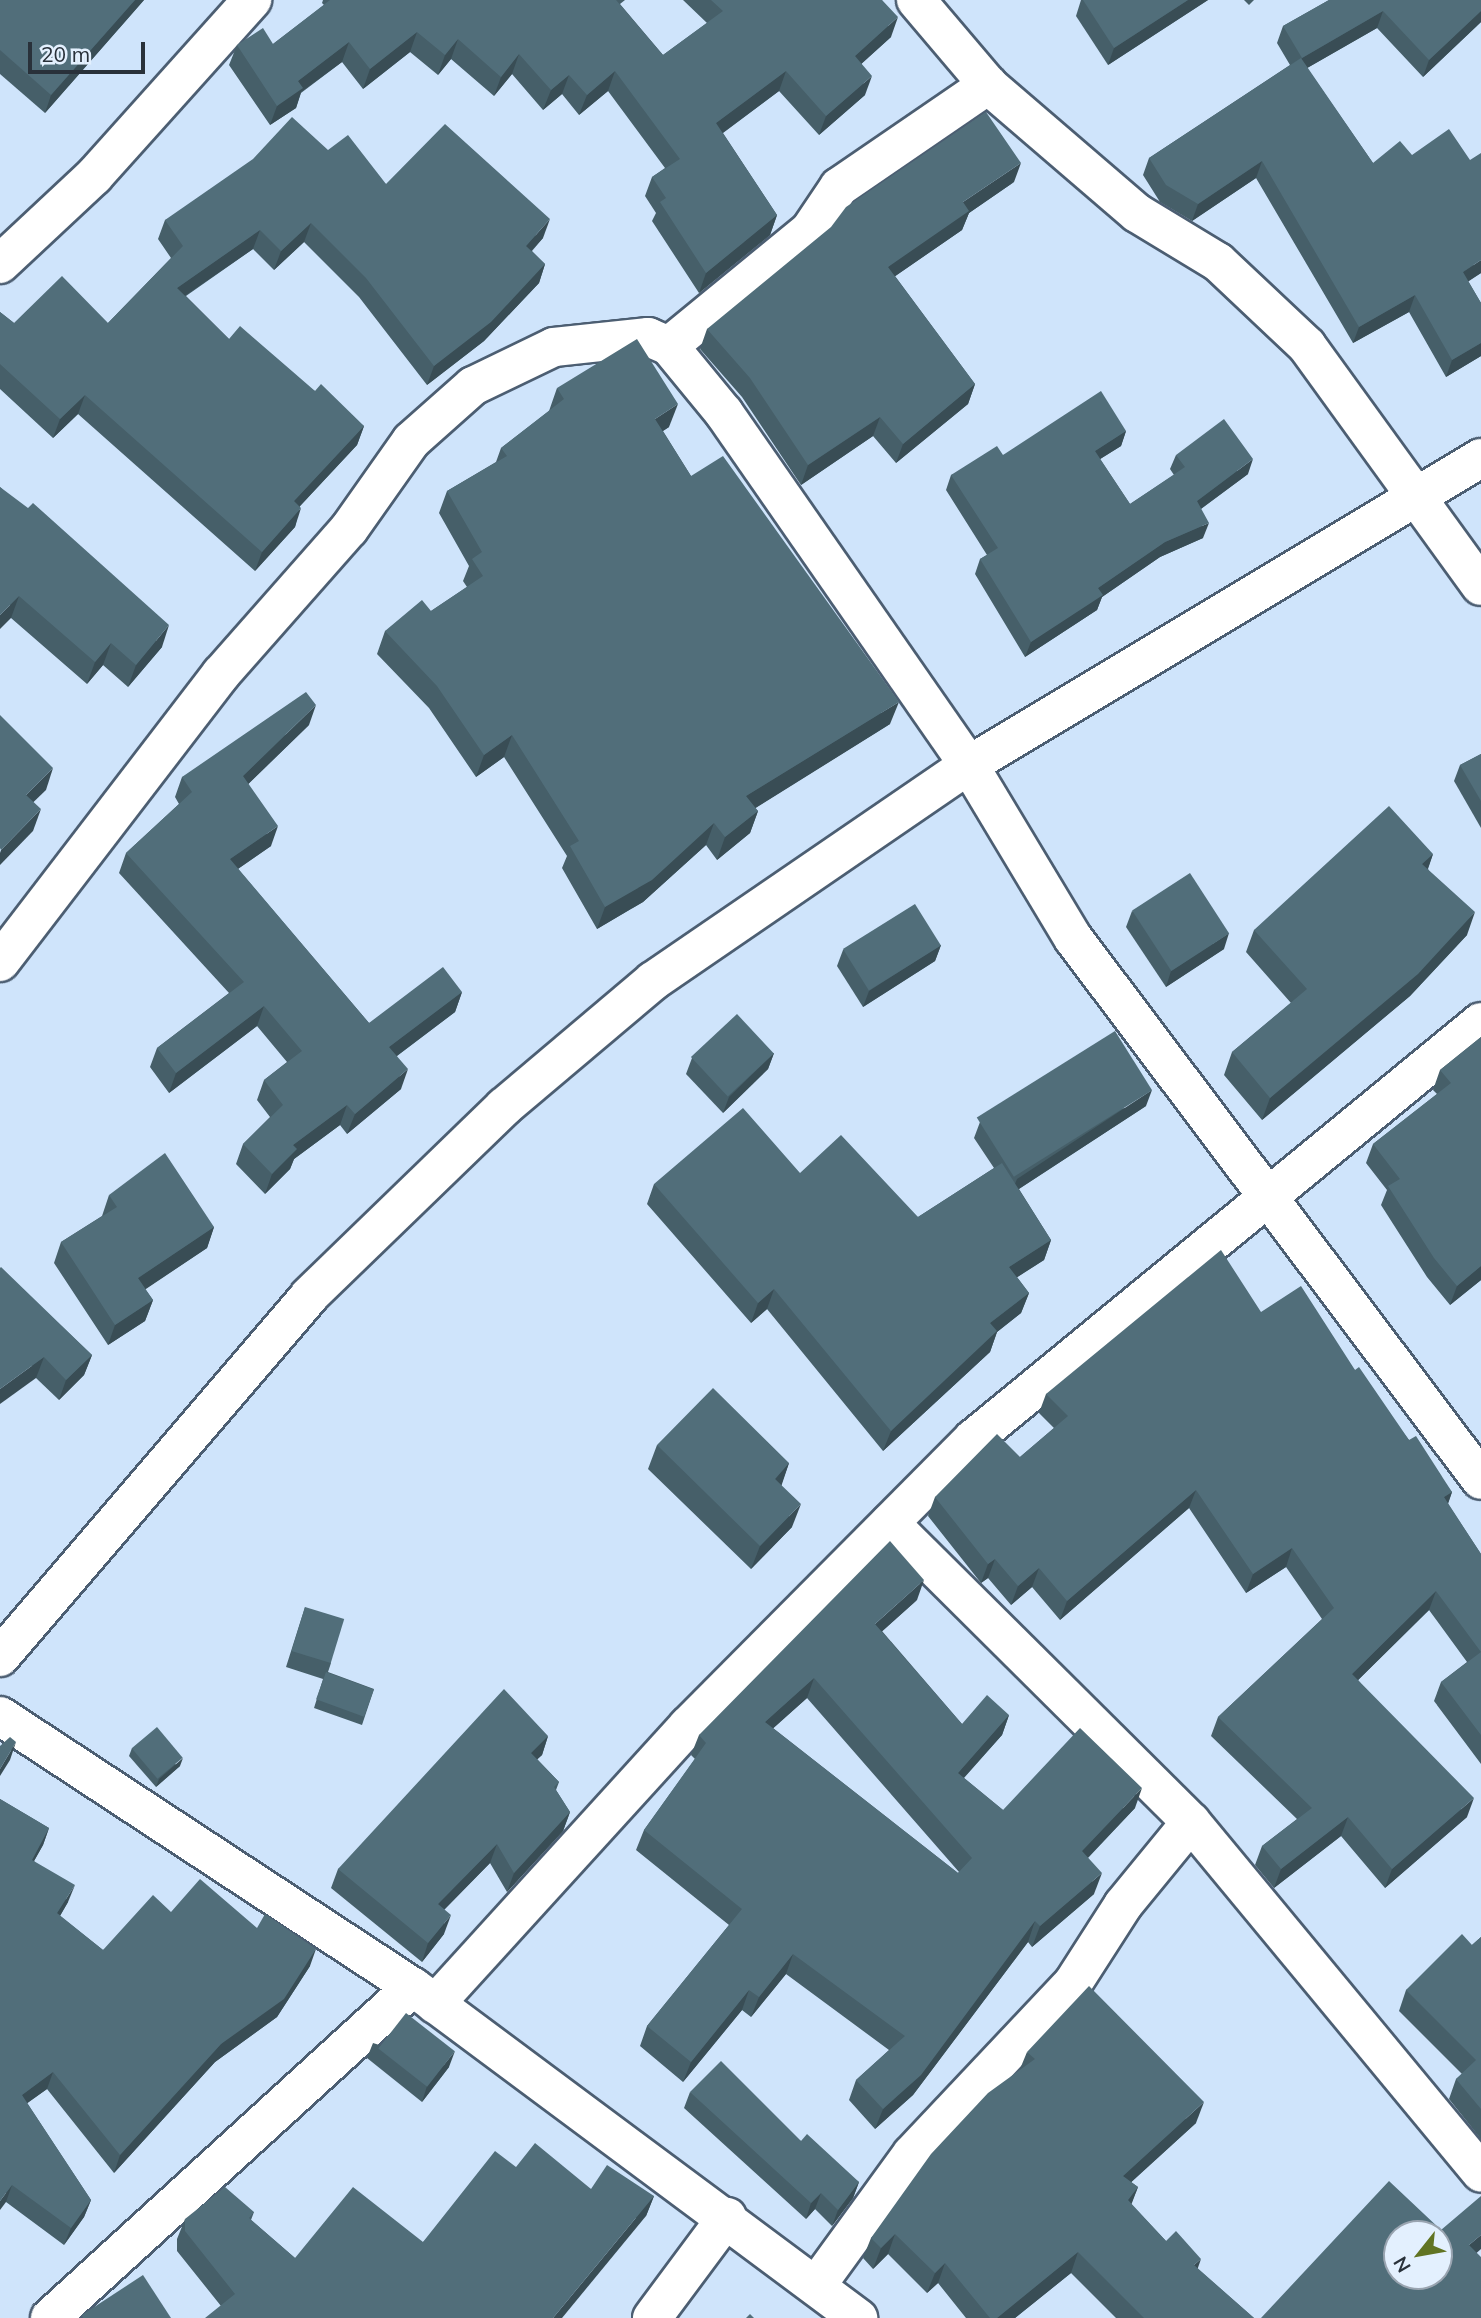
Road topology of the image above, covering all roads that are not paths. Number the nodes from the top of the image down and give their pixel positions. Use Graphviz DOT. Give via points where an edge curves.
graph roads {
  1 [pos="252,0"];
  2 [pos="916,0"];
  3 [pos="988,85"];
  4 [pos="0,264"];
  5 [pos="669,346"];
  6 [pos="1481,458"];
  7 [pos="1417,499"];
  8 [pos="1481,586"];
  9 [pos="969,765"];
  10 [pos="0,962"];
  11 [pos="1481,1022"];
  12 [pos="1266,1199"];
  13 [pos="1481,1480"];
  14 [pos="890,1524"];
  15 [pos="0,1657"];
  16 [pos="0,1716"];
  17 [pos="1191,1822"];
  18 [pos="424,1995"];
  19 [pos="1481,2173"];
  20 [pos="727,2217"];
  21 [pos="816,2286"];
  22 [pos="50,2318"];
  23 [pos="652,2318"];
  24 [pos="858,2318"];
  1 -- 4 [label="street" via="94,176"];
  2 -- 3 [label="street"];
  3 -- 5 [label="street" via="839,187 810,230"];
  3 -- 7 [label="street" via="1137,213 1218,262 1307,346"];
  5 -- 9 [label="street" via="724,413"];
  5 -- 10 [label="street" via="618,335 554,347 473,386 421,432 349,529 221,674"];
  6 -- 7 [label="street"];
  7 -- 8 [label="street"];
  7 -- 9 [label="street"];
  9 -- 12 [label="street" via="1073,938"];
  9 -- 15 [label="street" via="653,981 504,1107 309,1296"];
  11 -- 12 [label="street"];
  12 -- 13 [label="street"];
  12 -- 14 [label="street" via="973,1439"];
  14 -- 17 [label="street"];
  14 -- 18 [label="street"];
  16 -- 18 [label="street"];
  17 -- 19 [label="street"];
  17 -- 21 [label="street" via="1122,1905 1073,1983 912,2154"];
  18 -- 20 [label="street"];
  18 -- 22 [label="street"];
  20 -- 21 [label="street"];
  20 -- 23 [label="street"];
  21 -- 24 [label="street"];
}
